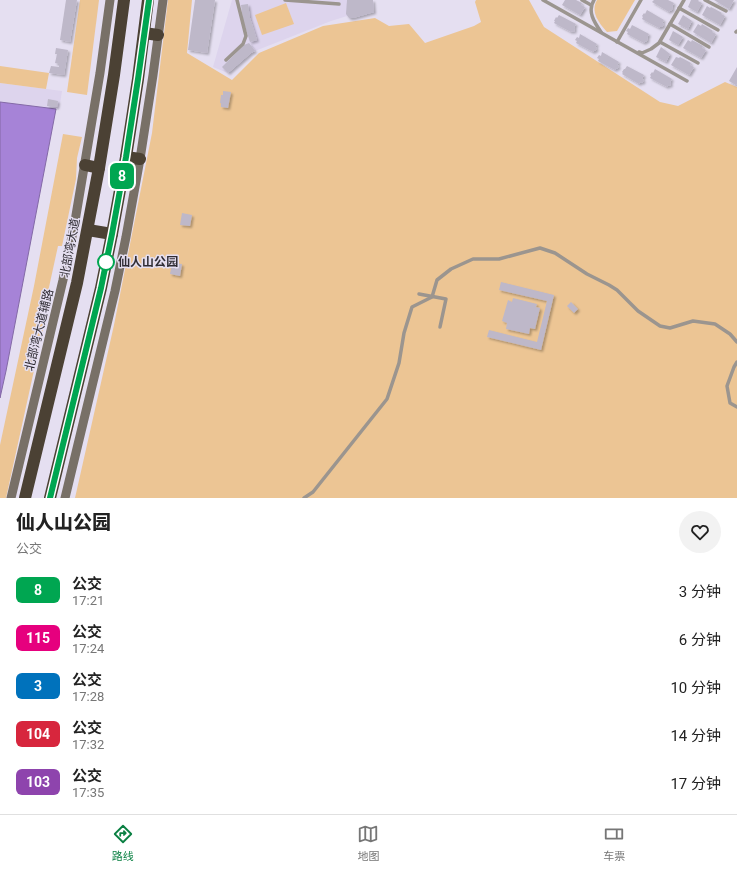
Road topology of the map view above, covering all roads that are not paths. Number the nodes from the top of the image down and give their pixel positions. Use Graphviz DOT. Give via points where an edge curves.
graph roads {
  1 [pos="110,0"];
  2 [pos="124,0"];
  3 [pos="148,0"];
  4 [pos="163,0"];
  5 [pos="237,0"];
  6 [pos="285,0"];
  7 [pos="543,0"];
  8 [pos="582,0"];
  9 [pos="594,0"];
  10 [pos="641,0"];
  11 [pos="684,0"];
  12 [pos="705,0"];
  13 [pos="339,4"];
  14 [pos="591,5"];
  15 [pos="679,8"];
  16 [pos="726,11"];
  17 [pos="670,24"];
  18 [pos="718,30"];
  19 [pos="144,33"];
  20 [pos="602,33"];
  21 [pos="158,35"];
  22 [pos="617,42"];
  23 [pos="660,42"];
  24 [pos="709,47"];
  25 [pos="634,51"];
  26 [pos="226,60"];
  27 [pos="698,63"];
  28 [pos="687,81"];
  29 [pos="126,157"];
  30 [pos="140,159"];
  31 [pos="85,165"];
  32 [pos="99,168"];
  33 [pos="88,230"];
  34 [pos="112,234"];
  35 [pos="419,294"];
  36 [pos="432,296"];
  37 [pos="440,327"];
  38 [pos="737,342"];
  39 [pos="737,362"];
  40 [pos="737,406"];
  41 [pos="11,498"];
  42 [pos="25,498"];
  43 [pos="50,498"];
  44 [pos="65,498"];
  45 [pos="304,498"];
  1 -- 31 [label="main road, 北部湾大道辅路"];
  2 -- 32 [label="highway, 北部湾大道"];
  3 -- 19 [label="highway"];
  4 -- 21 [label="main road"];
  5 -- 26 [label="lane" via="246,36 243,44"];
  6 -- 13 [label="lane"];
  7 -- 20 [label="lane"];
  8 -- 14 [label="lane"];
  9 -- 14 [label="lane"];
  10 -- 22 [label="lane"];
  11 -- 15 [label="lane"];
  12 -- 16 [label="lane"];
  14 -- 20 [label="lane" via="591,15"];
  15 -- 17 [label="lane"];
  15 -- 18 [label="lane"];
  17 -- 23 [label="lane"];
  17 -- 24 [label="lane"];
  19 -- 21 [label="highway"];
  19 -- 29 [label="highway"];
  20 -- 22 [label="lane"];
  21 -- 30 [label="main road"];
  22 -- 25 [label="lane"];
  23 -- 25 [label="lane" via="642,53"];
  23 -- 27 [label="lane"];
  25 -- 28 [label="lane"];
  29 -- 30 [label="highway"];
  29 -- 34 [label="highway"];
  30 -- 44 [label="main road" via="115,291"];
  31 -- 32 [label="highway"];
  31 -- 41 [label="main road, 北部湾大道辅路" via="63,280"];
  32 -- 33 [label="highway, 北部湾大道"];
  33 -- 34 [label="highway"];
  33 -- 42 [label="highway, 北部湾大道"];
  34 -- 43 [label="highway"];
  35 -- 36 [label="lane"];
  36 -- 37 [label="lane" via="446,299"];
  36 -- 38 [label="lane" via="437,280 451,269 473,259 499,259 540,248 555,253 617,290 638,311 660,326 670,328 693,321 715,324"];
  36 -- 45 [label="lane" via="412,307 399,363 387,399 313,492"];
  39 -- 40 [label="lane" via="727,386 730,403"];
}
